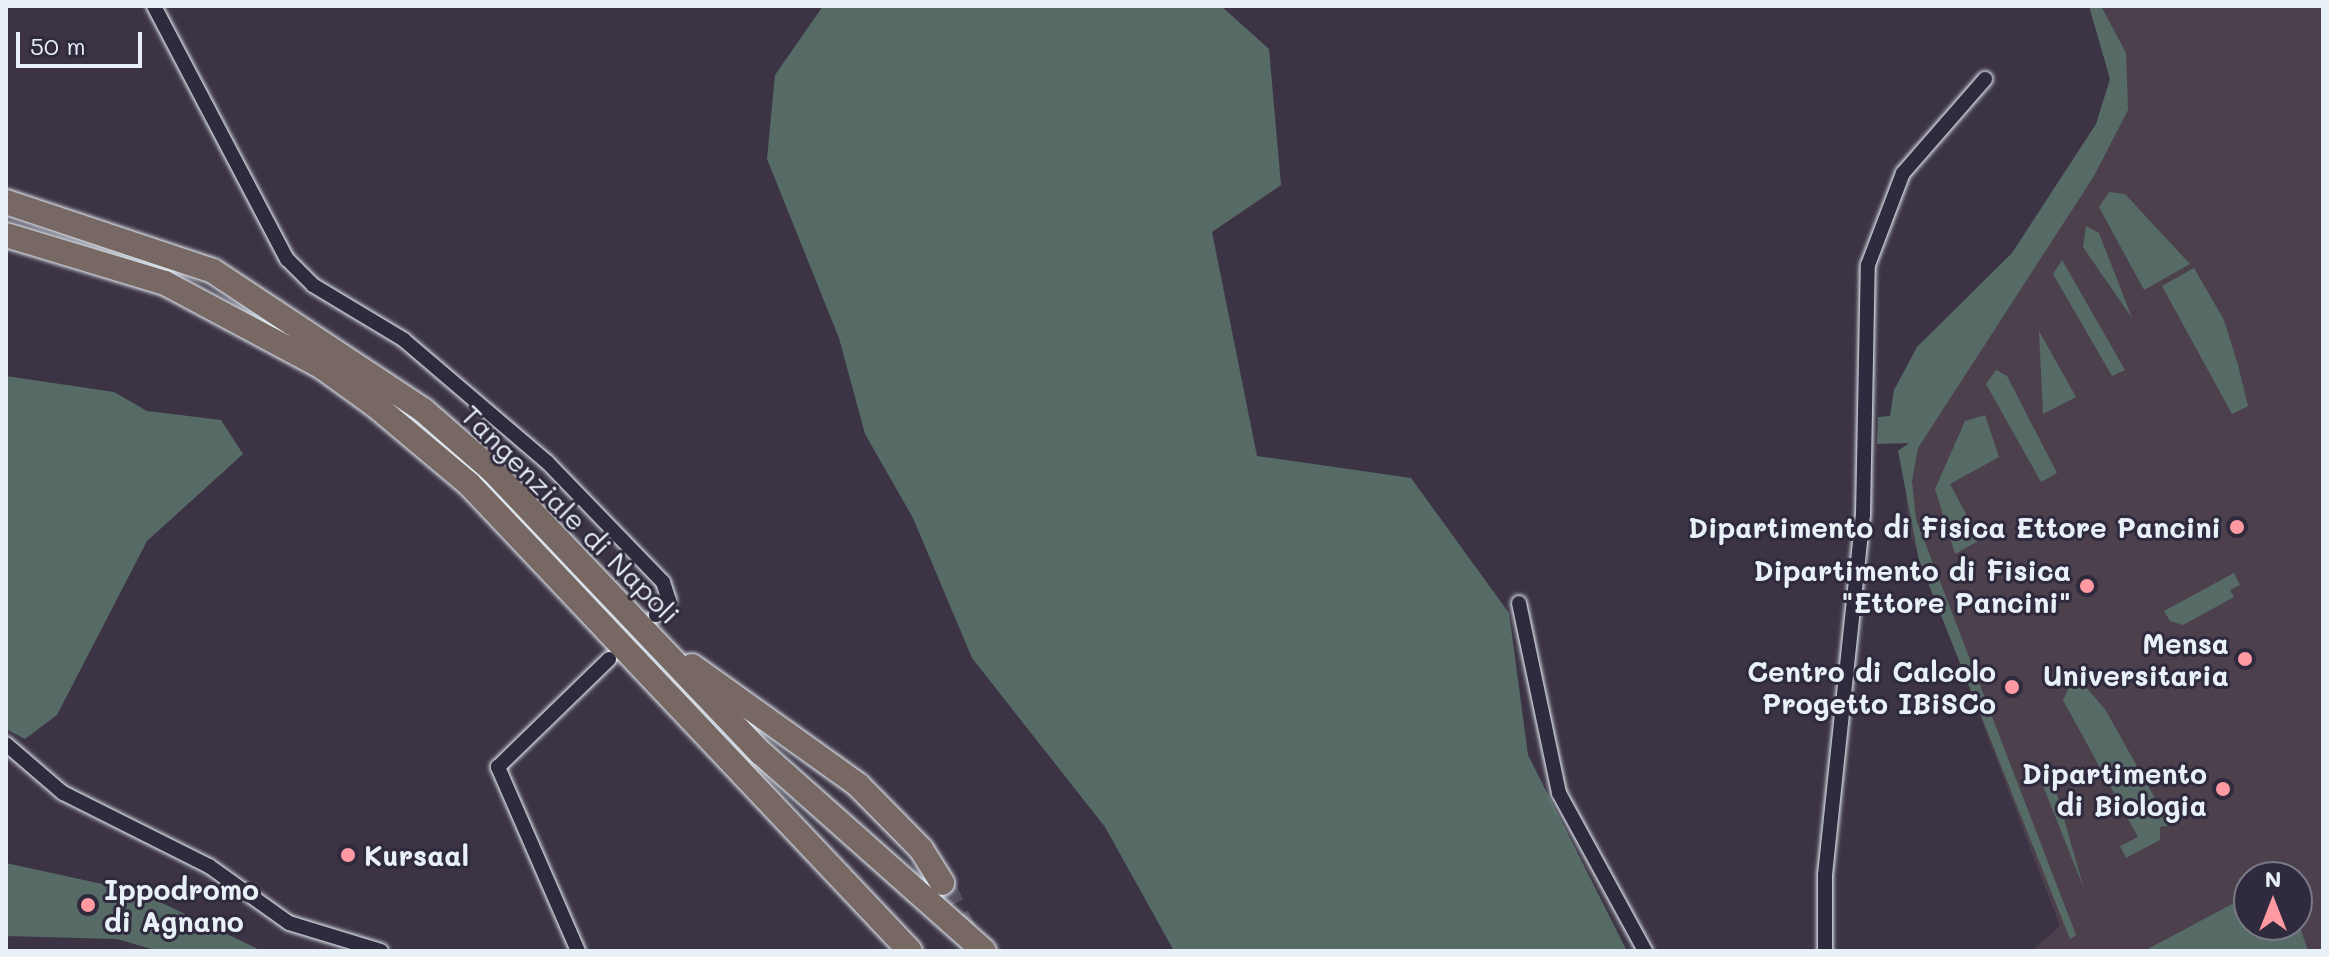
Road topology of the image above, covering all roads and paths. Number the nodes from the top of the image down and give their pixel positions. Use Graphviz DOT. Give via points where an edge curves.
graph roads {
  1 [pos="154,6"];
  2 [pos="1985,79"];
  3 [pos="6,202"];
  4 [pos="6,235"];
  5 [pos="1519,603"];
  6 [pos="656,615"];
  7 [pos="657,643"];
  8 [pos="609,659"];
  9 [pos="6,744"];
  10 [pos="942,883"];
  11 [pos="381,951"];
  12 [pos="578,951"];
  13 [pos="910,951"];
  14 [pos="984,951"];
  15 [pos="1645,951"];
  16 [pos="1825,951"];
  1 -- 6 [label="street" via="287,259 313,285 404,340 547,462 663,582 669,600"];
  2 -- 16 [label="street" via="1903,173 1868,265 1863,515 1825,875"];
  3 -- 7 [label="highway, Tangenziale di Napoli" via="213,271 308,327 492,470"];
  4 -- 13 [label="highway, Tangenziale di Napoli" via="177,289 322,367 376,406 469,484"];
  5 -- 15 [label="street" via="1559,793"];
  7 -- 10 [label="highway" via="858,785 921,849"];
  7 -- 14 [label="highway, Tangenziale di Napoli" via="761,753"];
  8 -- 12 [label="street" via="498,767"];
  9 -- 11 [label="street" via="63,793 209,866 289,923"];
}
